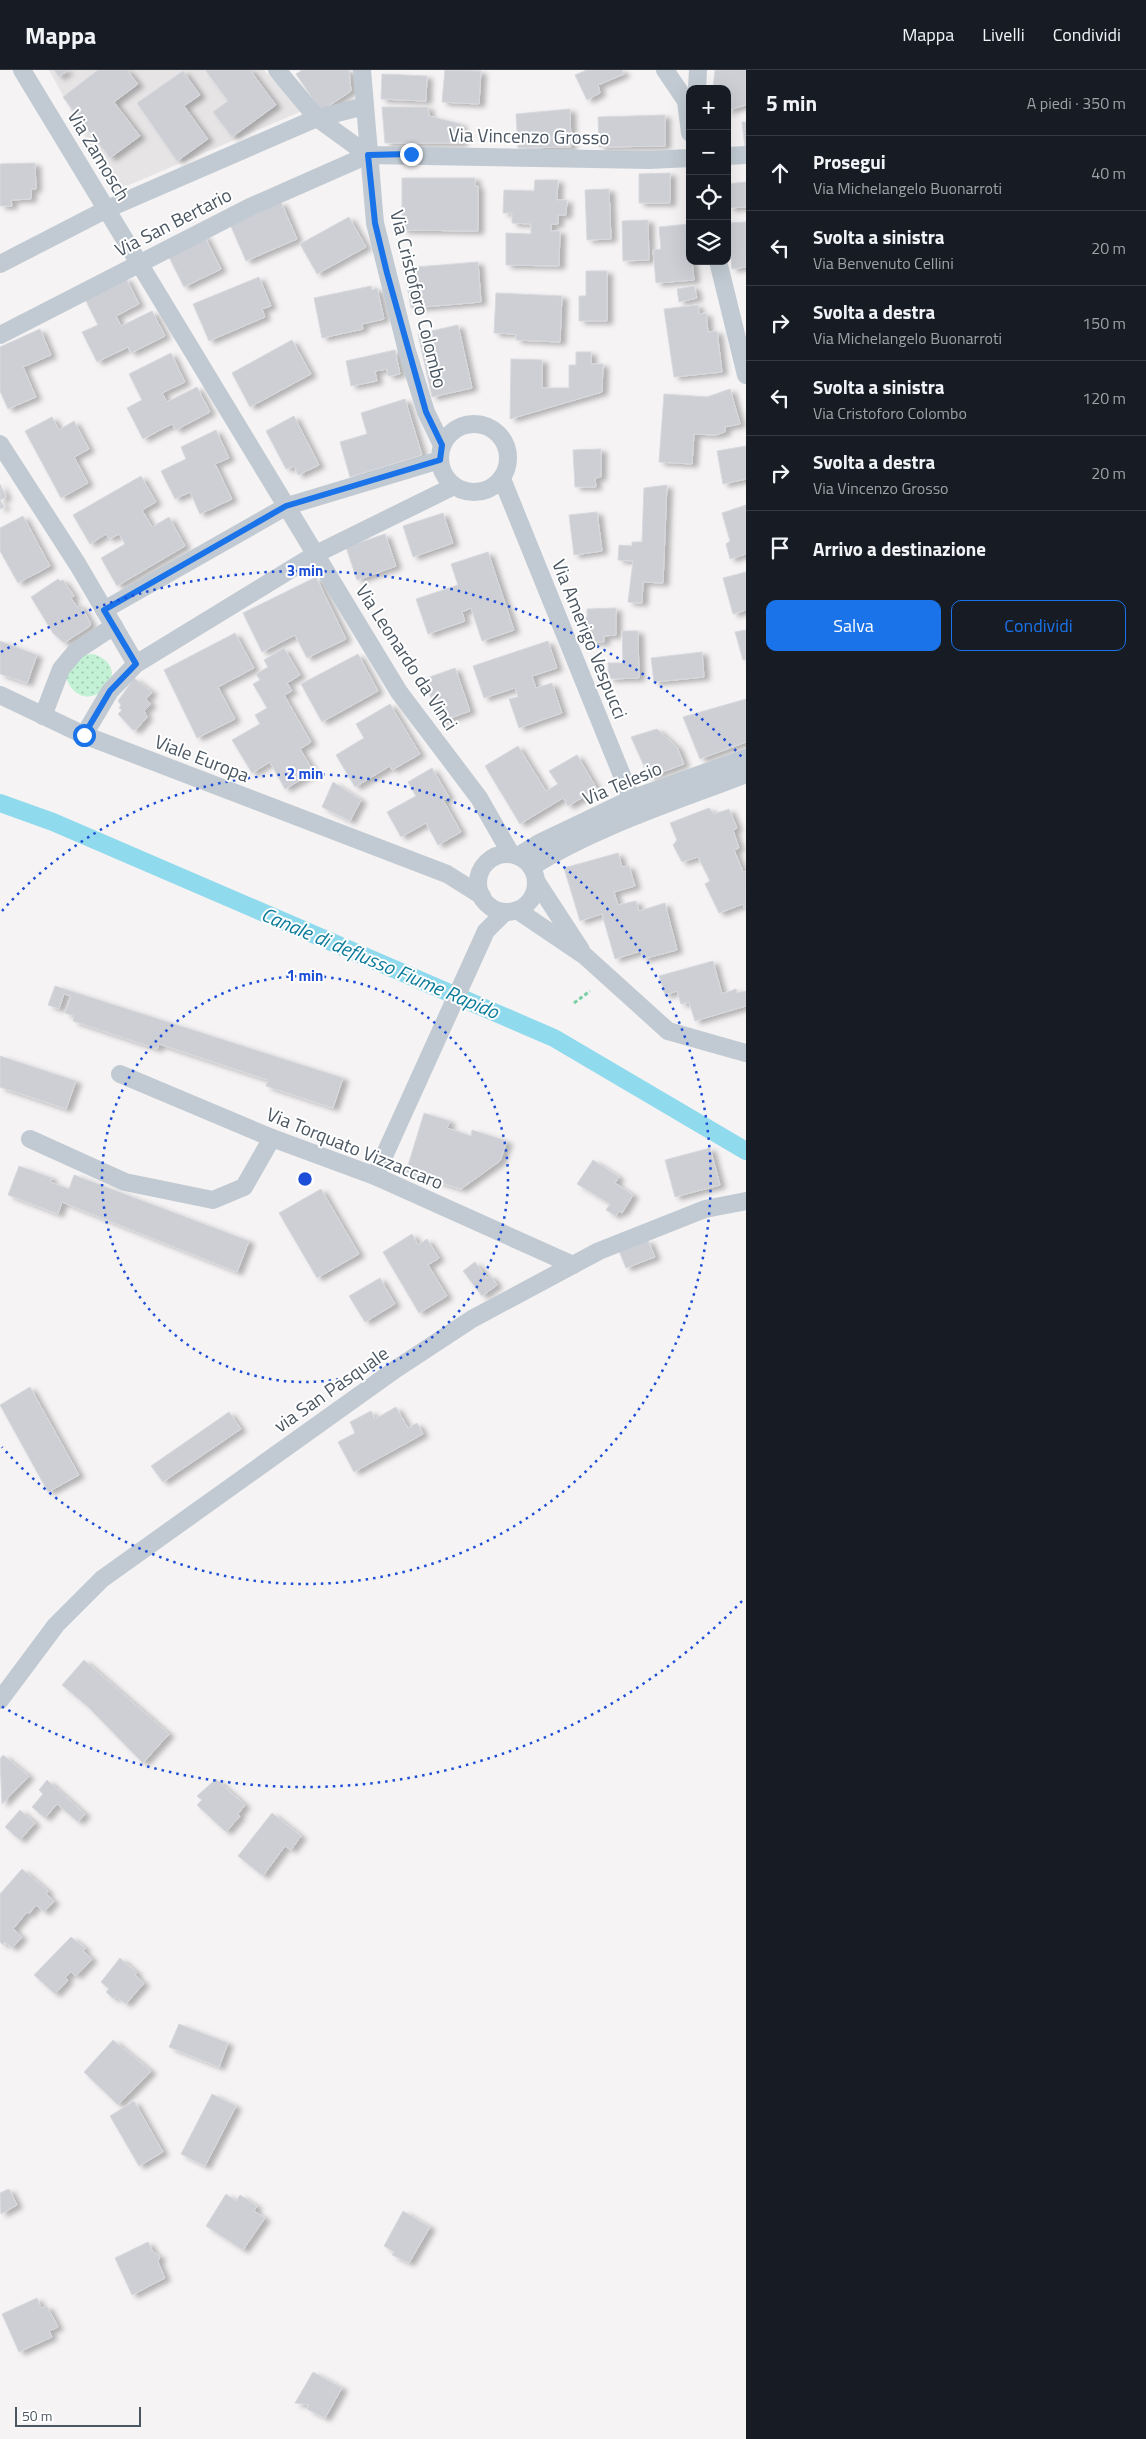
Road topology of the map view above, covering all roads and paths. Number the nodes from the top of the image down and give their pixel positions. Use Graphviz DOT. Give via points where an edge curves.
graph roads {
  1 [pos="22,70"];
  2 [pos="277,70"];
  3 [pos="362,70"];
  4 [pos="665,70"];
  5 [pos="698,70"];
  6 [pos="695,85"];
  7 [pos="686,86"];
  8 [pos="364,106"];
  9 [pos="317,118"];
  10 [pos="368,155"];
  11 [pos="746,155"];
  12 [pos="731,156"];
  13 [pos="686,158"];
  14 [pos="107,209"];
  15 [pos="139,263"];
  16 [pos="0,264"];
  17 [pos="719,265"];
  18 [pos="0,335"];
  19 [pos="746,375"];
  20 [pos="0,444"];
  21 [pos="441,453"];
  22 [pos="502,479"];
  23 [pos="454,486"];
  24 [pos="286,506"];
  25 [pos="316,554"];
  26 [pos="104,610"];
  27 [pos="114,626"];
  28 [pos="136,664"];
  29 [pos="0,696"];
  30 [pos="43,716"];
  31 [pos="84,735"];
  32 [pos="746,758"];
  33 [pos="746,774"];
  34 [pos="631,799"];
  35 [pos="490,815"];
  36 [pos="638,815"];
  37 [pos="524,864"];
  38 [pos="483,869"];
  39 [pos="446,874"];
  40 [pos="484,900"];
  41 [pos="511,911"];
  42 [pos="486,931"];
  43 [pos="585,956"];
  44 [pos="590,991"];
  45 [pos="574,1003"];
  46 [pos="746,1054"];
  47 [pos="120,1074"];
  48 [pos="272,1138"];
  49 [pos="30,1139"];
  50 [pos="375,1176"];
  51 [pos="746,1201"];
  52 [pos="572,1265"];
  53 [pos="0,1700"];
  1 -- 14 [label="street, Via Zamosch"];
  2 -- 9 [label="street"];
  3 -- 8 [label="street, Via Cristoforo Colombo"];
  4 -- 7 [label="street"];
  5 -- 6 [label="street"];
  8 -- 9 [label="street, Via San Bertario"];
  8 -- 10 [label="street, Via Cristoforo Colombo"];
  9 -- 10 [label="street"];
  9 -- 14 [label="street, Via San Bertario"];
  10 -- 13 [label="street, Via Vincenzo Grosso"];
  10 -- 15 [label="street, Via San Bertario" via="250,206"];
  10 -- 21 [label="street, Via Cristoforo Colombo" via="375,223 387,273 426,412"];
  11 -- 12 [label="street"];
  14 -- 15 [label="street, Via Zamosch"];
  14 -- 16 [label="street, Via San Bertario"];
  15 -- 18 [label="street, Via San Bertario"];
  15 -- 24 [label="street, Via Leonardo da Vinci"];
  17 -- 19 [label="street"];
  20 -- 26 [label="street"];
  21 -- 22 [label="street" via="456,429 471,424 487,426 500,435 508,448 509,459"];
  21 -- 23 [label="street" via="447,479"];
  21 -- 24 [label="street"];
  22 -- 23 [label="street" via="494,486 474,492"];
  22 -- 34 [label="street, Via Amerigo Vespucci"];
  23 -- 25 [label="street"];
  24 -- 25 [label="street, Via Leonardo da Vinci"];
  24 -- 26 [label="street"];
  25 -- 28 [label="street"];
  25 -- 35 [label="street, Via Leonardo da Vinci" via="400,692"];
  26 -- 27 [label="street"];
  27 -- 28 [label="street"];
  27 -- 30 [label="street" via="76,651 61,669"];
  28 -- 31 [label="street" via="110,691"];
  29 -- 30 [label="street, Viale Europa"];
  30 -- 31 [label="street, Viale Europa"];
  31 -- 39 [label="street, Viale Europa"];
  32 -- 34 [label="street, Via Telesio"];
  33 -- 36 [label="street, Via Telesio"];
  34 -- 36 [label="street, Via Amerigo Vespucci"];
  34 -- 37 [label="street, Via Telesio" via="541,842"];
  35 -- 37 [label="street, Via Leonardo da Vinci"];
  35 -- 38 [label="street" via="492,848"];
  36 -- 37 [label="street, Via Telesio"];
  37 -- 38 [label="street" via="492,858"];
  37 -- 41 [label="street" via="532,899"];
  37 -- 43 [label="street, Via Leonardo da Vinci"];
  38 -- 39 [label="street, Viale Europa"];
  38 -- 40 [label="street" via="479,888"];
  39 -- 40 [label="street, Viale Europa"];
  40 -- 41 [label="street"];
  40 -- 42 [label="street"];
  41 -- 42 [label="street"];
  41 -- 43 [label="street"];
  42 -- 50 [label="street"];
  43 -- 46 [label="street" via="668,1031"];
  44 -- 45 [label="path"];
  47 -- 48 [label="street, Via Torquato Vizzaccaro"];
  48 -- 49 [label="street" via="244,1188 213,1200 125,1182"];
  48 -- 50 [label="street, Via Torquato Vizzaccaro"];
  50 -- 52 [label="street, Via Torquato Vizzaccaro"];
  51 -- 52 [label="street, via San Pasquale" via="705,1209"];
  52 -- 53 [label="street, via San Pasquale" via="472,1319 396,1369 102,1579 56,1625"];
}
